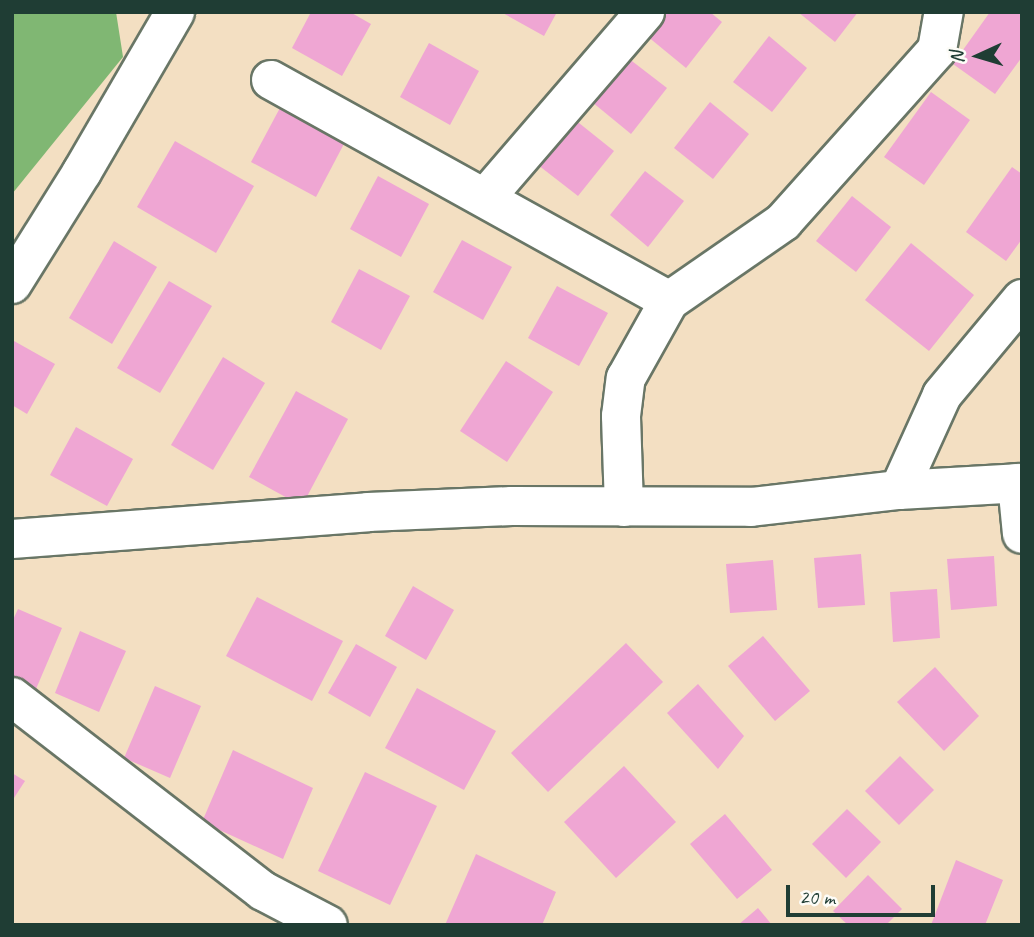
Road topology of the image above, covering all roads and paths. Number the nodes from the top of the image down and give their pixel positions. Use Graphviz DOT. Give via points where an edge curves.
graph roads {
  1 [pos="175,12"];
  2 [pos="645,12"];
  3 [pos="944,12"];
  4 [pos="271,80"];
  5 [pos="486,197"];
  6 [pos="12,284"];
  7 [pos="1022,299"];
  8 [pos="669,301"];
  9 [pos="1019,483"];
  10 [pos="899,490"];
  11 [pos="624,507"];
  12 [pos="1022,534"];
  13 [pos="12,539"];
  14 [pos="12,697"];
  15 [pos="328,925"];
  1 -- 6 [label="street"];
  2 -- 5 [label="street"];
  3 -- 8 [label="street" via="937,50 783,222"];
  4 -- 5 [label="street"];
  5 -- 8 [label="street"];
  7 -- 10 [label="street" via="942,395"];
  8 -- 11 [label="street" via="626,378 621,416"];
  9 -- 10 [label="street"];
  9 -- 12 [label="street"];
  10 -- 11 [label="street" via="751,507"];
  11 -- 13 [label="street" via="381,512"];
  14 -- 15 [label="street" via="263,891"];
}
